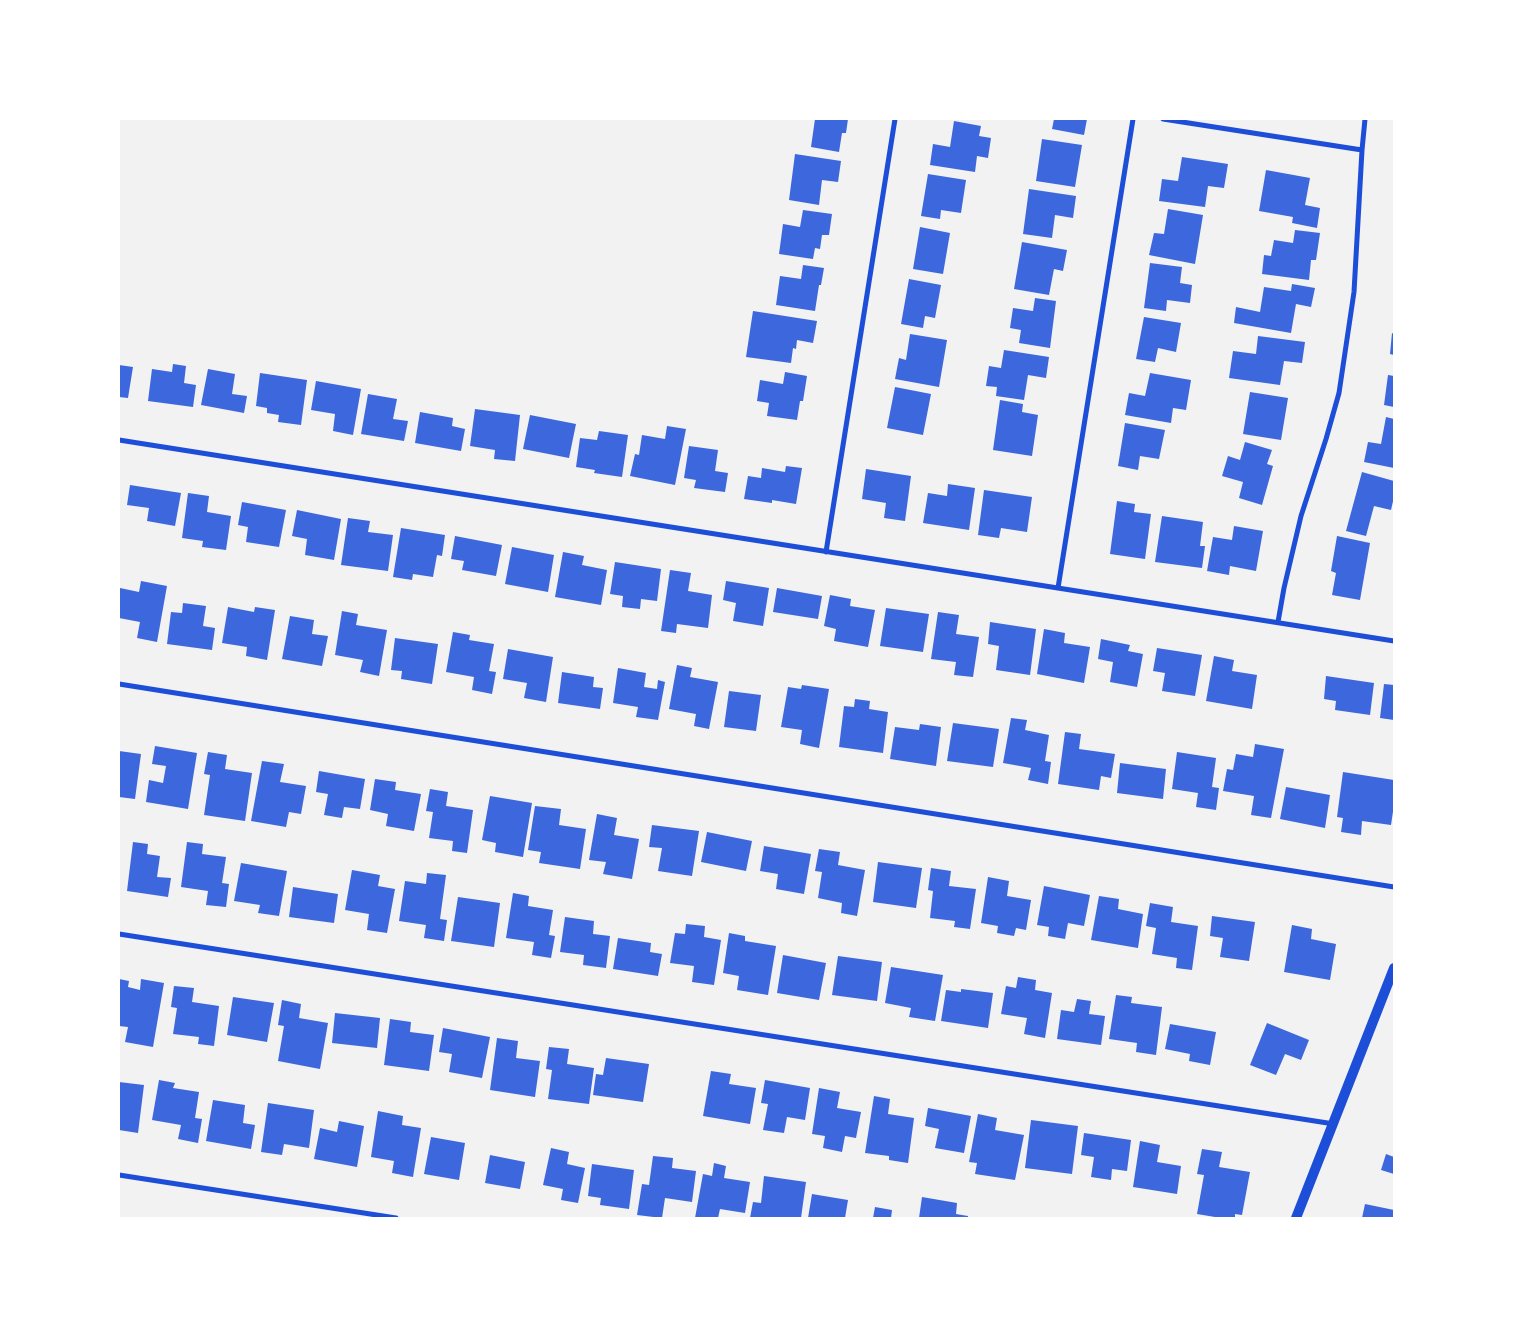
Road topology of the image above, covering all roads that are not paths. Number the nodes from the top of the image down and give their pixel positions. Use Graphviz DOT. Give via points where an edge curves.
graph roads {
  1 [pos="895,119"];
  2 [pos="1133,119"];
  3 [pos="1163,119"];
  4 [pos="1365,119"];
  5 [pos="1362,150"];
  6 [pos="119,440"];
  7 [pos="826,552"];
  8 [pos="1058,588"];
  9 [pos="1278,622"];
  10 [pos="1394,641"];
  11 [pos="119,684"];
  12 [pos="1394,887"];
  13 [pos="119,934"];
  14 [pos="1394,968"];
  15 [pos="1334,1124"];
  16 [pos="119,1174"];
  17 [pos="396,1218"];
  18 [pos="1296,1218"];
  1 -- 7 [label="street"];
  2 -- 8 [label="street"];
  3 -- 5 [label="street"];
  4 -- 5 [label="street"];
  5 -- 9 [label="street" via="1354,292 1339,393 1301,516"];
  6 -- 7 [label="street"];
  7 -- 8 [label="street"];
  8 -- 9 [label="street"];
  9 -- 10 [label="street"];
  11 -- 12 [label="street"];
  13 -- 15 [label="street"];
  14 -- 15 [label="main road"];
  15 -- 18 [label="main road"];
  16 -- 17 [label="street"];
}
